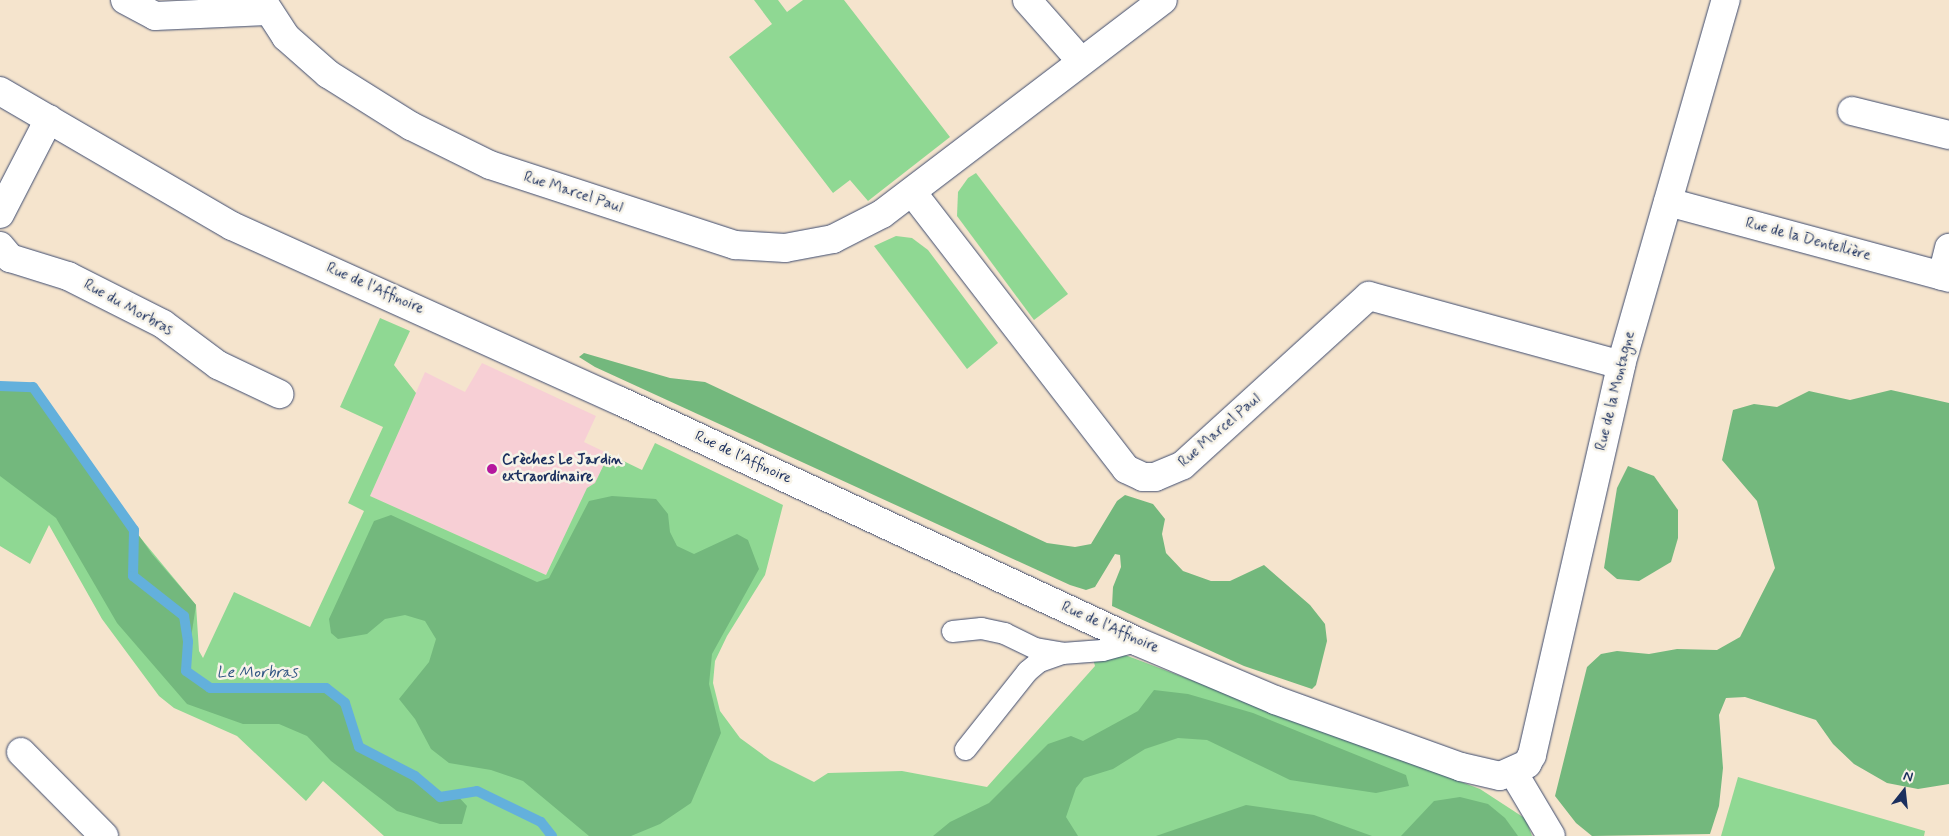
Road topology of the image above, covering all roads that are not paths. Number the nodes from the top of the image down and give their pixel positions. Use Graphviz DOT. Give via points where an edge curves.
graph roads {
  1 [pos="125,0"];
  2 [pos="1026,0"];
  3 [pos="1164,0"];
  4 [pos="1726,0"];
  5 [pos="264,5"];
  6 [pos="1081,61"];
  7 [pos="0,91"];
  8 [pos="1852,111"];
  9 [pos="49,120"];
  10 [pos="1949,135"];
  11 [pos="912,192"];
  12 [pos="1668,202"];
  13 [pos="0,214"];
  14 [pos="0,246"];
  15 [pos="1949,248"];
  16 [pos="1946,277"];
  17 [pos="1621,365"];
  18 [pos="279,394"];
  19 [pos="952,631"];
  20 [pos="1136,641"];
  21 [pos="1062,653"];
  22 [pos="965,749"];
  23 [pos="22,752"];
  24 [pos="1510,773"];
  25 [pos="104,836"];
  26 [pos="1551,836"];
  1 -- 5 [label="street, Rue Marcel Paul" via="155,16"];
  2 -- 6 [label="street"];
  3 -- 6 [label="street, Rue Marcel Paul"];
  4 -- 12 [label="street, Rue de la Montagne"];
  5 -- 11 [label="street, Rue Marcel Paul" via="305,57 411,126 490,165 735,245 785,248 832,239 882,214"];
  6 -- 11 [label="street, Rue Marcel Paul"];
  7 -- 9 [label="street, Rue de l'Affinoire"];
  8 -- 10 [label="street"];
  9 -- 13 [label="street"];
  9 -- 20 [label="street, Rue de l'Affinoire" via="232,226 603,392"];
  11 -- 17 [label="street, Rue Marcel Paul" via="1126,469 1143,477 1155,477 1183,465 1369,296"];
  12 -- 16 [label="street, Rue de la Dentellière"];
  12 -- 17 [label="street, Rue de la Montagne"];
  14 -- 18 [label="street, Rue du Morbras" via="10,258 68,276 163,324 218,365"];
  15 -- 16 [label="street"];
  17 -- 24 [label="street, Rue de la Montagne" via="1532,755 1527,764"];
  19 -- 21 [label="lane" via="981,628 1035,648"];
  20 -- 21 [label="lane" via="1102,650"];
  20 -- 24 [label="street, Rue de l'Affinoire" via="1275,700 1461,767 1483,774"];
  21 -- 22 [label="lane" via="1039,660 1027,671"];
  23 -- 25 [label="street"];
  24 -- 26 [label="street"];
}
